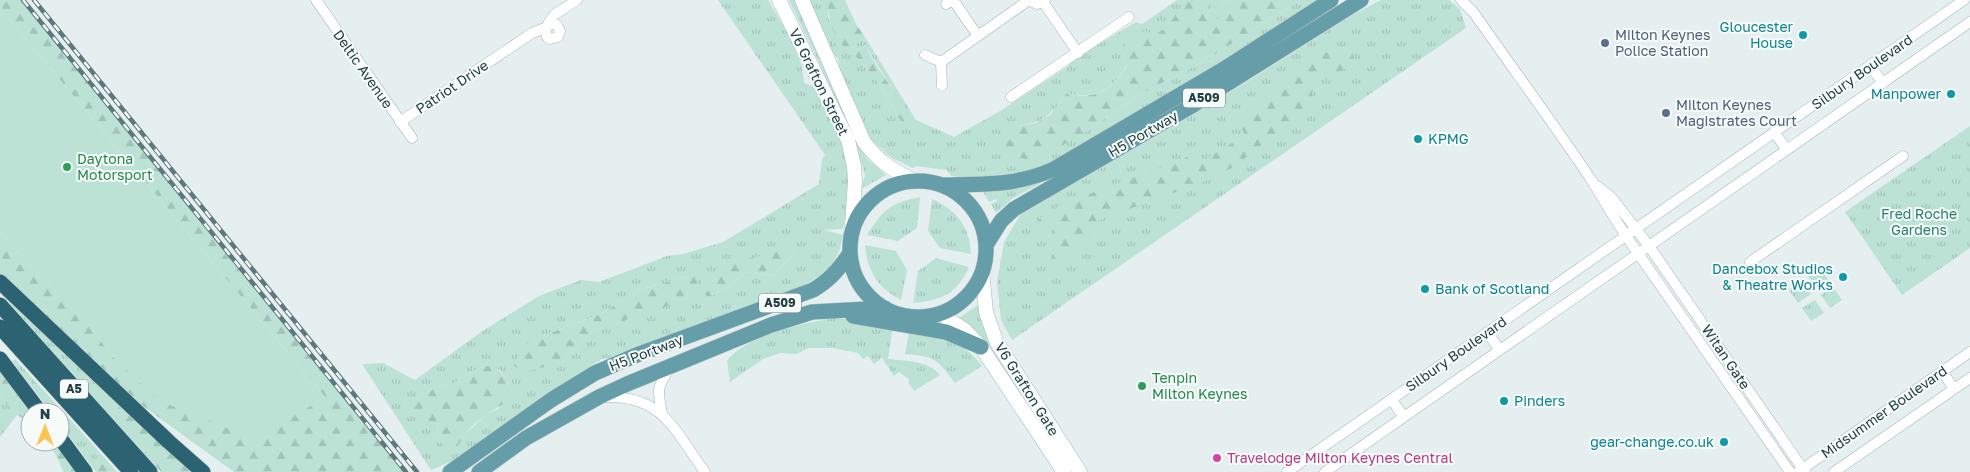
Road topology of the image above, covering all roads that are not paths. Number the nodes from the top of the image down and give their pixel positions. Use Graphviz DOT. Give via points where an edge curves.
graph roads {
  1 [pos="316,0"];
  2 [pos="802,0"];
  3 [pos="1029,0"];
  4 [pos="1331,0"];
  5 [pos="1361,0"];
  6 [pos="1461,0"];
  7 [pos="1470,0"];
  8 [pos="1966,0"];
  9 [pos="780,1"];
  10 [pos="1044,1"];
  11 [pos="575,2"];
  12 [pos="946,4"];
  13 [pos="1970,4"];
  14 [pos="1474,14"];
  15 [pos="1129,17"];
  16 [pos="1970,22"];
  17 [pos="559,27"];
  18 [pos="546,30"];
  19 [pos="978,36"];
  20 [pos="1078,53"];
  21 [pos="925,55"];
  22 [pos="941,62"];
  23 [pos="1870,66"];
  24 [pos="1883,83"];
  25 [pos="942,86"];
  26 [pos="1011,97"];
  27 [pos="400,122"];
  28 [pos="1774,132"];
  29 [pos="412,138"];
  30 [pos="1787,150"];
  31 [pos="1903,156"];
  32 [pos="913,180"];
  33 [pos="1593,182"];
  34 [pos="943,185"];
  35 [pos="1636,230"];
  36 [pos="1626,236"];
  37 [pos="851,238"];
  38 [pos="1649,246"];
  39 [pos="1639,254"];
  40 [pos="984,261"];
  41 [pos="1750,262"];
  42 [pos="0,282"];
  43 [pos="0,305"];
  44 [pos="938,313"];
  45 [pos="892,315"];
  46 [pos="918,322"];
  47 [pos="0,328"];
  48 [pos="1487,332"];
  49 [pos="981,347"];
  50 [pos="1499,350"];
  51 [pos="1970,352"];
  52 [pos="0,359"];
  53 [pos="670,366"];
  54 [pos="1942,371"];
  55 [pos="1970,378"];
  56 [pos="1954,389"];
  57 [pos="122,396"];
  58 [pos="599,397"];
  59 [pos="1391,399"];
  60 [pos="32,402"];
  61 [pos="662,413"];
  62 [pos="1404,417"];
  63 [pos="70,452"];
  64 [pos="481,470"];
  65 [pos="1294,470"];
  66 [pos="1802,471"];
  67 [pos="85,472"];
  68 [pos="131,472"];
  69 [pos="150,472"];
  70 [pos="203,472"];
  71 [pos="216,472"];
  72 [pos="450,472"];
  73 [pos="705,472"];
  74 [pos="1064,472"];
  75 [pos="1080,472"];
  76 [pos="1325,472"];
  77 [pos="1790,472"];
  78 [pos="1834,472"];
  1 -- 27 [label="street, Deltic Avenue"];
  2 -- 32 [label="street, V6 Grafton Street" via="864,142 891,170"];
  3 -- 10 [label="street" via="1034,4"];
  3 -- 19 [label="street"];
  4 -- 34 [label="main road, H5 Portway / A509" via="1224,69 1054,168 1019,181"];
  5 -- 40 [label="main road, H5 Portway / A509" via="1180,113 1014,208 1001,220"];
  6 -- 14 [label="street"];
  7 -- 14 [label="street"];
  8 -- 13 [label="street"];
  8 -- 23 [label="street, Silbury Boulevard"];
  9 -- 37 [label="street, V6 Grafton Street" via="848,140 855,180"];
  10 -- 20 [label="street"];
  11 -- 17 [label="street, Patriot Drive"];
  11 -- 18 [label="street, Patriot Drive" via="554,15"];
  12 -- 19 [label="street" via="953,0"];
  14 -- 33 [label="street"];
  15 -- 20 [label="street"];
  16 -- 24 [label="street, Silbury Boulevard"];
  17 -- 18 [label="street" via="552,23"];
  17 -- 18 [label="street" via="560,32 553,39"];
  18 -- 27 [label="street, Patriot Drive" via="532,33"];
  19 -- 22 [label="street"];
  20 -- 26 [label="street"];
  21 -- 22 [label="street"];
  22 -- 25 [label="street"];
  23 -- 24 [label="street"];
  23 -- 28 [label="street, Silbury Boulevard"];
  24 -- 30 [label="street, Silbury Boulevard"];
  27 -- 29 [label="street, Deltic Avenue"];
  28 -- 30 [label="street"];
  28 -- 35 [label="street, Silbury Boulevard"];
  30 -- 38 [label="street, Silbury Boulevard"];
  31 -- 41 [label="street"];
  32 -- 34 [label="main road, A509"];
  32 -- 37 [label="main road, A509" via="890,186 873,197 860,212"];
  33 -- 35 [label="street" via="1612,198"];
  33 -- 36 [label="street"];
  34 -- 40 [label="main road, A509" via="966,200 979,219"];
  35 -- 36 [label="street, Silbury Boulevard"];
  35 -- 38 [label="street, Witan Gate"];
  36 -- 39 [label="street, Witan Gate"];
  36 -- 48 [label="street, Silbury Boulevard"];
  37 -- 45 [label="main road" via="852,266 864,291"];
  37 -- 72 [label="main road, H5 Portway / A509" via="837,272 813,290 595,373 551,400"];
  38 -- 39 [label="street, Silbury Boulevard"];
  38 -- 66 [label="street, Witan Gate"];
  39 -- 50 [label="street, Silbury Boulevard"];
  39 -- 77 [label="street, Witan Gate"];
  40 -- 44 [label="main road, A509" via="976,284 965,298 954,307"];
  40 -- 75 [label="street, V6 Grafton Gate" via="986,312 996,341"];
  42 -- 57 [label="highway"];
  43 -- 69 [label="highway, A5"];
  44 -- 46 [label="main road, A509"];
  44 -- 49 [label="street, V6 Grafton Gate" via="965,330"];
  45 -- 46 [label="main road"];
  45 -- 53 [label="main road, H5 Portway / A509" via="833,310 812,312"];
  46 -- 49 [label="main road"];
  47 -- 68 [label="highway, A5"];
  48 -- 50 [label="street"];
  48 -- 59 [label="street, Silbury Boulevard"];
  49 -- 74 [label="street, V6 Grafton Gate"];
  50 -- 62 [label="street, Silbury Boulevard"];
  51 -- 54 [label="street, Midsummer Boulevard"];
  52 -- 60 [label="highway"];
  53 -- 58 [label="main road, H5 Portway / A509"];
  53 -- 61 [label="street" via="659,386"];
  54 -- 56 [label="street"];
  54 -- 66 [label="street, Midsummer Boulevard"];
  55 -- 56 [label="street, Midsummer Boulevard"];
  56 -- 78 [label="street, Midsummer Boulevard"];
  57 -- 70 [label="highway"];
  57 -- 71 [label="highway"];
  58 -- 61 [label="street" via="631,398"];
  58 -- 64 [label="main road, H5 Portway / A509" via="526,438"];
  59 -- 62 [label="street"];
  59 -- 65 [label="street, Silbury Boulevard"];
  61 -- 73 [label="street"];
  62 -- 76 [label="street, Silbury Boulevard"];
  63 -- 67 [label="highway"];
}
